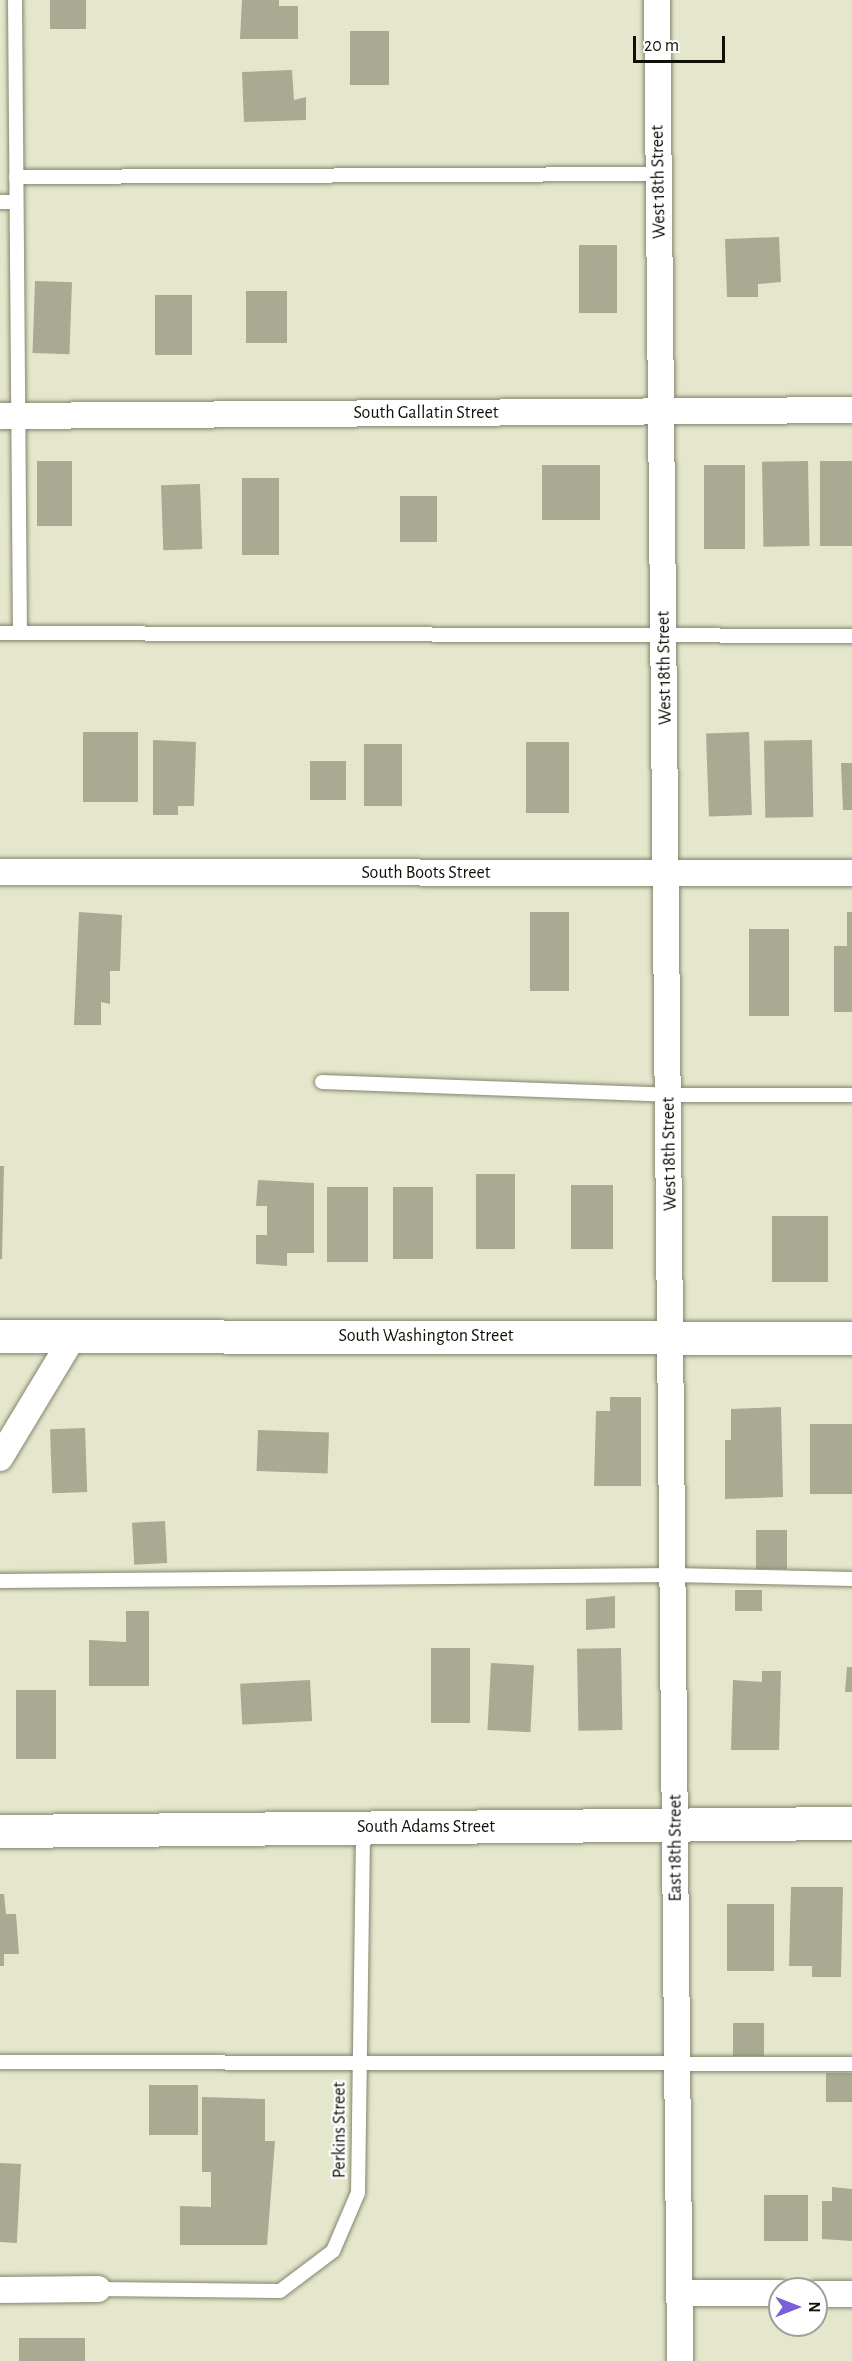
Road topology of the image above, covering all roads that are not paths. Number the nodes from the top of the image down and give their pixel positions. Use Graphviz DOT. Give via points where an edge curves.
graph roads {
  1 [pos="15,0"];
  2 [pos="657,0"];
  3 [pos="659,174"];
  4 [pos="16,177"];
  5 [pos="0,202"];
  6 [pos="16,202"];
  7 [pos="852,410"];
  8 [pos="662,411"];
  9 [pos="9,416"];
  10 [pos="0,633"];
  11 [pos="20,633"];
  12 [pos="664,635"];
  13 [pos="852,636"];
  14 [pos="0,872"];
  15 [pos="667,873"];
  16 [pos="852,873"];
  17 [pos="322,1082"];
  18 [pos="669,1095"];
  19 [pos="852,1095"];
  20 [pos="0,1336"];
  21 [pos="672,1336"];
  22 [pos="74,1337"];
  23 [pos="852,1338"];
  24 [pos="0,1458"];
  25 [pos="674,1575"];
  26 [pos="852,1579"];
  27 [pos="0,1581"];
  28 [pos="852,1823"];
  29 [pos="676,1825"];
  30 [pos="363,1828"];
  31 [pos="0,1831"];
  32 [pos="0,2062"];
  33 [pos="358,2064"];
  34 [pos="852,2064"];
  35 [pos="678,2066"];
  36 [pos="98,2289"];
  37 [pos="0,2290"];
  38 [pos="680,2293"];
  39 [pos="768,2294"];
  40 [pos="828,2294"];
  41 [pos="852,2294"];
  42 [pos="681,2361"];
  1 -- 4 [label="lane"];
  2 -- 3 [label="street, West 18th Street"];
  3 -- 4 [label="lane"];
  3 -- 8 [label="street, West 18th Street"];
  4 -- 6 [label="lane"];
  5 -- 6 [label="lane"];
  6 -- 9 [label="lane"];
  7 -- 8 [label="street, South Gallatin Street"];
  8 -- 9 [label="street, South Gallatin Street"];
  8 -- 12 [label="street, West 18th Street"];
  9 -- 11 [label="lane"];
  10 -- 11 [label="lane"];
  11 -- 12 [label="lane"];
  12 -- 13 [label="lane"];
  12 -- 15 [label="street, West 18th Street"];
  14 -- 15 [label="street, South Boots Street"];
  15 -- 16 [label="street, South Boots Street"];
  15 -- 18 [label="street, West 18th Street"];
  17 -- 18 [label="lane"];
  18 -- 19 [label="lane"];
  18 -- 21 [label="street, West 18th Street"];
  20 -- 22 [label="main road, South Washington Street"];
  21 -- 22 [label="main road, South Washington Street"];
  21 -- 23 [label="main road, South Washington Street"];
  21 -- 25 [label="street, East 18th Street"];
  22 -- 24 [label="street"];
  25 -- 26 [label="lane"];
  25 -- 27 [label="lane"];
  25 -- 29 [label="street, East 18th Street"];
  28 -- 29 [label="main road, South Adams Street"];
  29 -- 30 [label="main road, South Adams Street"];
  29 -- 35 [label="street, East 18th Street"];
  30 -- 31 [label="main road, South Adams Street"];
  30 -- 33 [label="lane, Perkins Street"];
  32 -- 33 [label="lane"];
  33 -- 35 [label="lane"];
  33 -- 36 [label="lane, Perkins Street" via="358,2193 333,2251 280,2291"];
  34 -- 35 [label="lane"];
  35 -- 38 [label="street, East 18th Street"];
  36 -- 37 [label="street"];
  38 -- 39 [label="street"];
  38 -- 42 [label="street, East 18th Street"];
  40 -- 41 [label="street"];
}
